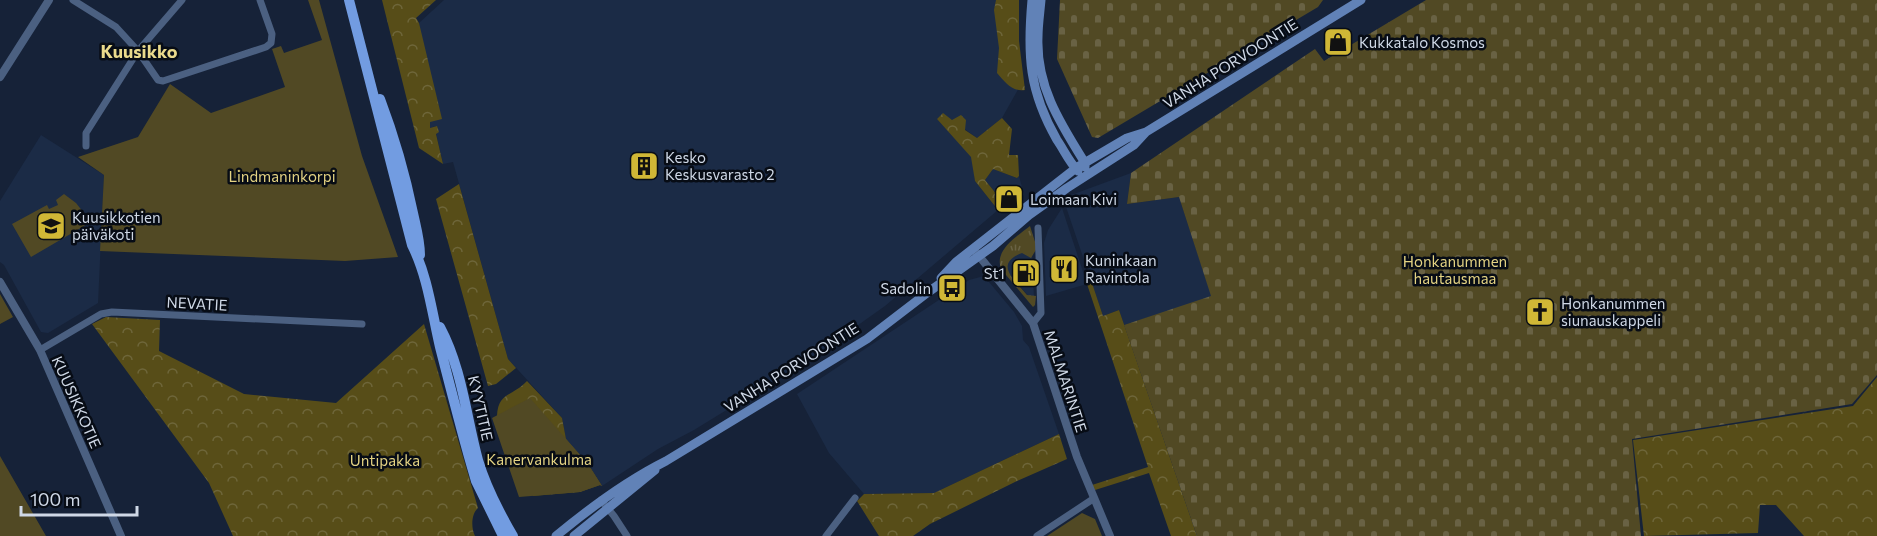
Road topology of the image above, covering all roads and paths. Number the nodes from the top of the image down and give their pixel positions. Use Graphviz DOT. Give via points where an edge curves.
graph roads {
  1 [pos="49,0"];
  2 [pos="72,0"];
  3 [pos="182,0"];
  4 [pos="260,0"];
  5 [pos="349,0"];
  6 [pos="1032,0"];
  7 [pos="1041,0"];
  8 [pos="1361,0"];
  9 [pos="138,51"];
  10 [pos="0,77"];
  11 [pos="1146,132"];
  12 [pos="86,146"];
  13 [pos="1085,163"];
  14 [pos="1076,168"];
  15 [pos="1085,176"];
  16 [pos="1038,228"];
  17 [pos="976,252"];
  18 [pos="0,282"];
  19 [pos="435,319"];
  20 [pos="1033,323"];
  21 [pos="362,324"];
  22 [pos="40,350"];
  23 [pos="666,461"];
  24 [pos="855,498"];
  25 [pos="1094,499"];
  26 [pos="601,500"];
  27 [pos="608,508"];
  28 [pos="121,536"];
  29 [pos="503,536"];
  30 [pos="513,536"];
  31 [pos="556,536"];
  32 [pos="574,536"];
  33 [pos="627,536"];
  34 [pos="826,536"];
  35 [pos="1037,536"];
  36 [pos="1110,536"];
  1 -- 10 [label="street"];
  2 -- 9 [label="street" via="116,27"];
  3 -- 9 [label="street"];
  4 -- 9 [label="street" via="272,34 266,47 164,81 158,80"];
  5 -- 19 [label="main road, KYYTITIE"];
  6 -- 14 [label="main road" via="1032,80 1043,113"];
  7 -- 13 [label="main road" via="1038,38 1044,84 1052,107"];
  8 -- 11 [label="main road, VANHA PORVOONTIE"];
  9 -- 12 [label="street" via="86,133"];
  11 -- 13 [label="main road, VANHA PORVOONTIE" via="1127,138"];
  11 -- 15 [label="main road, VANHA PORVOONTIE" via="1134,145"];
  13 -- 14 [label="main road, VANHA PORVOONTIE"];
  13 -- 15 [label="main road"];
  14 -- 15 [label="main road"];
  14 -- 17 [label="main road, VANHA PORVOONTIE"];
  15 -- 17 [label="main road, VANHA PORVOONTIE"];
  16 -- 20 [label="street" via="1041,312"];
  17 -- 20 [label="street, MALMARINTIE"];
  17 -- 23 [label="main road, VANHA PORVOONTIE" via="867,339"];
  18 -- 22 [label="street, KUUSIKKOTIE"];
  19 -- 29 [label="main road, KYYTITIE" via="476,481"];
  19 -- 30 [label="main road, KYYTITIE" via="456,366 484,480"];
  20 -- 25 [label="street, MALMARINTIE"];
  21 -- 22 [label="street, NEVATIE" via="112,312 101,314"];
  22 -- 28 [label="street, KUUSIKKOTIE"];
  23 -- 26 [label="main road, VANHA PORVOONTIE"];
  23 -- 27 [label="main road, VANHA PORVOONTIE"];
  24 -- 34 [label="street"];
  25 -- 35 [label="street"];
  25 -- 36 [label="street, MALMARINTIE"];
  26 -- 27 [label="street"];
  26 -- 31 [label="main road, VANHA PORVOONTIE"];
  27 -- 32 [label="main road, VANHA PORVOONTIE"];
  27 -- 33 [label="street"];
}
